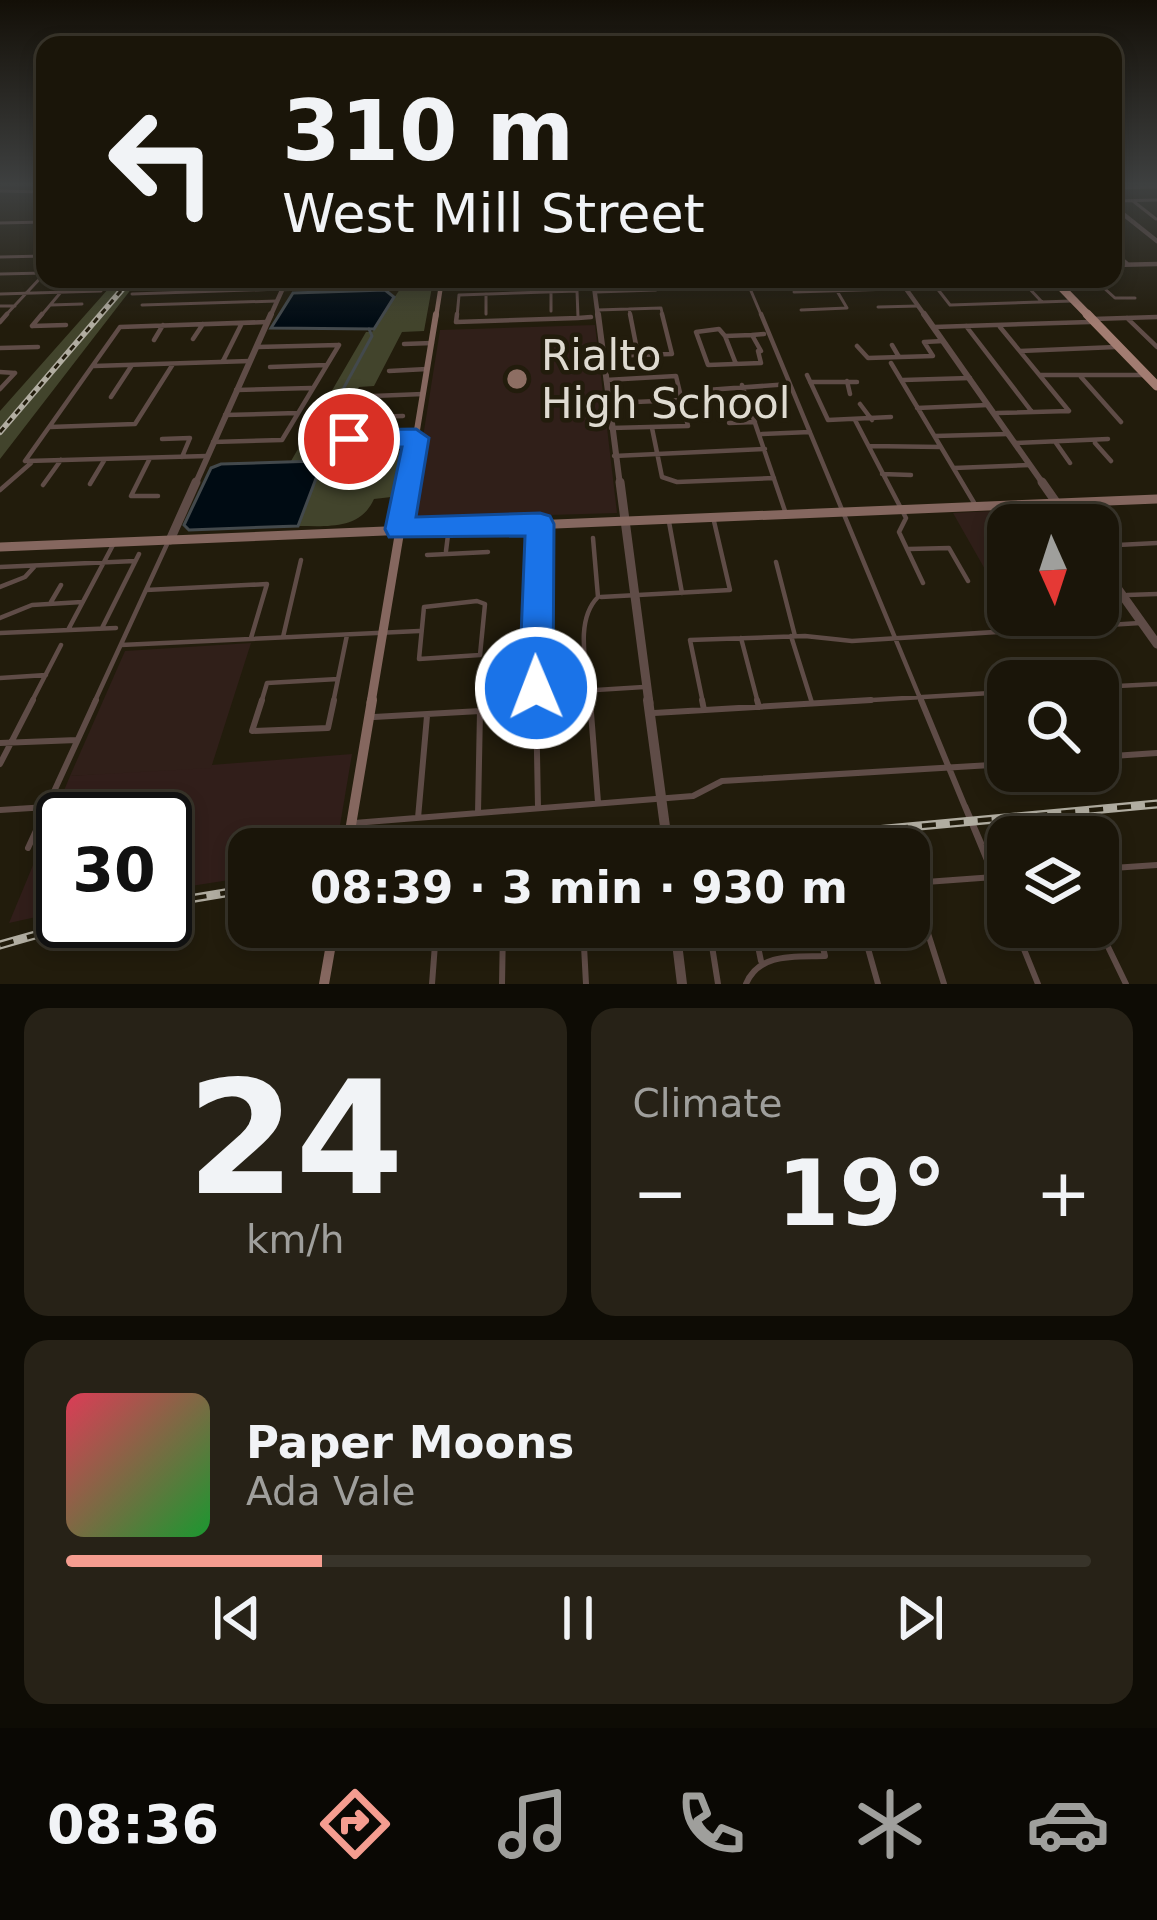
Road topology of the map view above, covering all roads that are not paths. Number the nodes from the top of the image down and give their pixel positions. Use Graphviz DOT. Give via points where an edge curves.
graph roads {
  1 [pos="36,256"];
  2 [pos="0,257"];
  3 [pos="1122,259"];
  4 [pos="1122,264"];
  5 [pos="1128,264"];
  6 [pos="1157,264"];
  7 [pos="36,273"];
  8 [pos="0,274"];
  9 [pos="36,283"];
  10 [pos="65,288"];
  11 [pos="205,288"];
  12 [pos="296,288"];
  13 [pos="440,288"];
  14 [pos="512,288"];
  15 [pos="594,288"];
  16 [pos="749,288"];
  17 [pos="835,288"];
  18 [pos="906,288"];
  19 [pos="937,288"];
  20 [pos="1029,288"];
  21 [pos="1063,288"];
  22 [pos="1104,288"];
  23 [pos="282,289"];
  24 [pos="656,290"];
  25 [pos="101,291"];
  26 [pos="837,291"];
  27 [pos="61,292"];
  28 [pos="202,292"];
  29 [pos="551,292"];
  30 [pos="595,292"];
  31 [pos="794,292"];
  32 [pos="27,293"];
  33 [pos="150,293"];
  34 [pos="512,293"];
  35 [pos="0,294"];
  36 [pos="132,294"];
  37 [pos="486,294"];
  38 [pos="1135,298"];
  39 [pos="277,301"];
  40 [pos="1075,301"];
  41 [pos="1042,302"];
  42 [pos="82,304"];
  43 [pos="50,305"];
  44 [pos="0,306"];
  45 [pos="15,306"];
  46 [pos="918,306"];
  47 [pos="878,307"];
  48 [pos="629,310"];
  49 [pos="801,310"];
  50 [pos="551,311"];
  51 [pos="486,314"];
  52 [pos="594,314"];
  53 [pos="1157,317"];
  54 [pos="578,318"];
  55 [pos="1126,318"];
  56 [pos="1095,320"];
  57 [pos="0,322"];
  58 [pos="242,322"];
  59 [pos="266,322"];
  60 [pos="203,324"];
  61 [pos="998,324"];
  62 [pos="66,325"];
  63 [pos="163,325"];
  64 [pos="966,325"];
  65 [pos="933,327"];
  66 [pos="764,334"];
  67 [pos="752,335"];
  68 [pos="725,336"];
  69 [pos="194,339"];
  70 [pos="154,340"];
  71 [pos="943,341"];
  72 [pos="432,343"];
  73 [pos="404,344"];
  74 [pos="892,345"];
  75 [pos="857,346"];
  76 [pos="38,347"];
  77 [pos="257,347"];
  78 [pos="1122,347"];
  79 [pos="1157,347"];
  80 [pos="0,348"];
  81 [pos="767,351"];
  82 [pos="1020,351"];
  83 [pos="638,355"];
  84 [pos="603,356"];
  85 [pos="899,357"];
  86 [pos="223,361"];
  87 [pos="250,361"];
  88 [pos="891,363"];
  89 [pos="173,364"];
  90 [pos="132,365"];
  91 [pos="326,365"];
  92 [pos="736,365"];
  93 [pos="92,366"];
  94 [pos="270,367"];
  95 [pos="427,369"];
  96 [pos="389,371"];
  97 [pos="0,372"];
  98 [pos="1040,375"];
  99 [pos="1081,376"];
  100 [pos="970,378"];
  101 [pos="606,380"];
  102 [pos="901,380"];
  103 [pos="848,381"];
  104 [pos="1154,381"];
  105 [pos="857,382"];
  106 [pos="790,384"];
  107 [pos="742,386"];
  108 [pos="0,388"];
  109 [pos="311,388"];
  110 [pos="236,390"];
  111 [pos="707,390"];
  112 [pos="423,394"];
  113 [pos="850,394"];
  114 [pos="111,397"];
  115 [pos="817,398"];
  116 [pos="796,399"];
  117 [pos="681,400"];
  118 [pos="634,402"];
  119 [pos="860,404"];
  120 [pos="917,407"];
  121 [pos="991,409"];
  122 [pos="1032,412"];
  123 [pos="298,413"];
  124 [pos="225,416"];
  125 [pos="403,416"];
  126 [pos="367,417"];
  127 [pos="891,417"];
  128 [pos="872,419"];
  129 [pos="854,420"];
  130 [pos="755,422"];
  131 [pos="1121,422"];
  132 [pos="729,423"];
  133 [pos="50,427"];
  134 [pos="652,427"];
  135 [pos="610,428"];
  136 [pos="810,432"];
  137 [pos="759,434"];
  138 [pos="1008,434"];
  139 [pos="934,436"];
  140 [pos="416,438"];
  141 [pos="162,439"];
  142 [pos="349,439"];
  143 [pos="1108,439"];
  144 [pos="361,440"];
  145 [pos="1093,440"];
  146 [pos="213,442"];
  147 [pos="1014,442"];
  148 [pos="1055,442"];
  149 [pos="868,446"];
  150 [pos="941,447"];
  151 [pos="765,449"];
  152 [pos="657,455"];
  153 [pos="614,456"];
  154 [pos="182,457"];
  155 [pos="207,457"];
  156 [pos="150,458"];
  157 [pos="106,459"];
  158 [pos="61,460"];
  159 [pos="29,461"];
  160 [pos="1111,461"];
  161 [pos="1070,463"];
  162 [pos="1030,465"];
  163 [pos="954,468"];
  164 [pos="882,474"];
  165 [pos="911,475"];
  166 [pos="774,478"];
  167 [pos="90,484"];
  168 [pos="43,485"];
  169 [pos="0,490"];
  170 [pos="158,496"];
  171 [pos="1157,499"];
  172 [pos="1056,502"];
  173 [pos="976,506"];
  174 [pos="902,509"];
  175 [pos="843,511"];
  176 [pos="786,514"];
  177 [pos="712,517"];
  178 [pos="669,518"];
  179 [pos="622,520"];
  180 [pos="540,524"];
  181 [pos="449,527"];
  182 [pos="400,529"];
  183 [pos="593,538"];
  184 [pos="170,540"];
  185 [pos="114,542"];
  186 [pos="1157,543"];
  187 [pos="1119,545"];
  188 [pos="0,547"];
  189 [pos="906,549"];
  190 [pos="488,552"];
  191 [pos="446,554"];
  192 [pos="427,555"];
  193 [pos="301,560"];
  194 [pos="104,562"];
  195 [pos="776,562"];
  196 [pos="36,566"];
  197 [pos="0,567"];
  198 [pos="968,581"];
  199 [pos="922,583"];
  200 [pos="61,585"];
  201 [pos="0,587"];
  202 [pos="146,590"];
  203 [pos="1119,590"];
  204 [pos="682,593"];
  205 [pos="1157,594"];
  206 [pos="632,595"];
  207 [pos="1123,596"];
  208 [pos="598,597"];
  209 [pos="52,602"];
  210 [pos="82,602"];
  211 [pos="0,618"];
  212 [pos="1142,622"];
  213 [pos="102,628"];
  214 [pos="116,628"];
  215 [pos="68,630"];
  216 [pos="419,631"];
  217 [pos="0,633"];
  218 [pos="383,634"];
  219 [pos="347,635"];
  220 [pos="793,636"];
  221 [pos="283,637"];
  222 [pos="251,638"];
  223 [pos="741,638"];
  224 [pos="896,639"];
  225 [pos="1157,644"];
  226 [pos="61,645"];
  227 [pos="121,645"];
  228 [pos="46,675"];
  229 [pos="0,678"];
  230 [pos="339,679"];
  231 [pos="1157,684"];
  232 [pos="1119,686"];
  233 [pos="644,687"];
  234 [pos="590,690"];
  235 [pos="536,692"];
  236 [pos="987,693"];
  237 [pos="920,696"];
  238 [pos="812,704"];
  239 [pos="759,707"];
  240 [pos="704,710"];
  241 [pos="480,711"];
  242 [pos="648,714"];
  243 [pos="427,715"];
  244 [pos="368,717"];
  245 [pos="77,740"];
  246 [pos="11,742"];
  247 [pos="0,743"];
  248 [pos="1157,753"];
  249 [pos="1119,756"];
  250 [pos="0,764"];
  251 [pos="987,765"];
  252 [pos="950,768"];
  253 [pos="53,792"];
  254 [pos="659,798"];
  255 [pos="598,802"];
  256 [pos="538,807"];
  257 [pos="36,808"];
  258 [pos="0,810"];
  259 [pos="478,813"];
  260 [pos="418,818"];
  261 [pos="352,824"];
  262 [pos="351,828"];
  263 [pos="664,828"];
  264 [pos="36,830"];
  265 [pos="28,848"];
  266 [pos="987,859"];
  267 [pos="1154,865"];
  268 [pos="1119,868"];
  269 [pos="987,878"];
  270 [pos="1157,878"];
  271 [pos="930,882"];
  272 [pos="930,940"];
  273 [pos="330,948"];
  274 [pos="434,948"];
  275 [pos="503,948"];
  276 [pos="584,948"];
  277 [pos="678,948"];
  278 [pos="713,948"];
  279 [pos="758,948"];
  280 [pos="823,948"];
  281 [pos="868,948"];
  282 [pos="1023,948"];
  283 [pos="1109,948"];
  284 [pos="761,962"];
  285 [pos="324,984"];
  286 [pos="431,984"];
  287 [pos="502,984"];
  288 [pos="586,984"];
  289 [pos="682,984"];
  290 [pos="718,984"];
  291 [pos="746,984"];
  292 [pos="878,984"];
  293 [pos="944,984"];
  294 [pos="1038,984"];
  295 [pos="1126,984"];
  1 -- 2 [label="street"];
  3 -- 5 [label="street"];
  4 -- 5 [label="street"];
  5 -- 6 [label="street"];
  7 -- 8 [label="street"];
  9 -- 32 [label="street"];
  10 -- 27 [label="street"];
  11 -- 28 [label="street"];
  12 -- 23 [label="street"];
  13 -- 72 [label="main road"];
  14 -- 34 [label="street"];
  15 -- 30 [label="street"];
  16 -- 81 [label="street"];
  17 -- 26 [label="street"];
  18 -- 26 [label="street"];
  18 -- 46 [label="street"];
  19 -- 41 [label="street" via="950,305"];
  20 -- 41 [label="street"];
  21 -- 40 [label="main road"];
  22 -- 38 [label="street" via="1115,298"];
  23 -- 28 [label="street"];
  23 -- 39 [label="street"];
  24 -- 30 [label="street"];
  25 -- 27 [label="street"];
  26 -- 31 [label="street"];
  26 -- 49 [label="street" via="847,308"];
  27 -- 32 [label="street"];
  27 -- 43 [label="street"];
  28 -- 33 [label="street"];
  29 -- 34 [label="street"];
  29 -- 50 [label="street"];
  29 -- 54 [label="street" via="577,291"];
  30 -- 52 [label="street"];
  32 -- 35 [label="street"];
  32 -- 45 [label="street"];
  33 -- 36 [label="street"];
  33 -- 39 [label="street" via="142,305"];
  34 -- 37 [label="street"];
  37 -- 51 [label="street"];
  37 -- 54 [label="street" via="459,295 456,322"];
  39 -- 59 [label="street"];
  40 -- 41 [label="street"];
  40 -- 56 [label="main road"];
  42 -- 43 [label="street"];
  43 -- 62 [label="street" via="32,326"];
  44 -- 45 [label="street"];
  45 -- 57 [label="street"];
  46 -- 47 [label="street"];
  46 -- 65 [label="street"];
  48 -- 52 [label="street"];
  48 -- 83 [label="street"];
  48 -- 83 [label="street" via="661,308 672,354"];
  52 -- 54 [label="street"];
  52 -- 84 [label="street"];
  53 -- 55 [label="street"];
  55 -- 56 [label="street"];
  55 -- 79 [label="street"];
  56 -- 61 [label="street"];
  56 -- 78 [label="main road"];
  58 -- 59 [label="street"];
  58 -- 60 [label="street"];
  58 -- 86 [label="street"];
  59 -- 77 [label="street"];
  60 -- 63 [label="street"];
  60 -- 69 [label="street"];
  61 -- 64 [label="street"];
  61 -- 82 [label="street"];
  63 -- 70 [label="street"];
  63 -- 93 [label="street" via="120,327"];
  64 -- 65 [label="street"];
  64 -- 122 [label="street"];
  65 -- 71 [label="street"];
  66 -- 67 [label="street"];
  67 -- 68 [label="street"];
  67 -- 81 [label="street"];
  68 -- 92 [label="street"];
  68 -- 92 [label="street" via="719,329 696,332 708,365"];
  71 -- 85 [label="street" via="924,342 933,356"];
  71 -- 100 [label="street"];
  72 -- 73 [label="street"];
  72 -- 95 [label="main road"];
  74 -- 85 [label="street"];
  75 -- 85 [label="street" via="868,358"];
  76 -- 80 [label="street"];
  77 -- 87 [label="street"];
  77 -- 91 [label="street" via="339,345"];
  78 -- 82 [label="street"];
  78 -- 104 [label="main road"];
  81 -- 92 [label="street" via="761,363"];
  81 -- 106 [label="street"];
  82 -- 98 [label="street"];
  83 -- 84 [label="street"];
  84 -- 101 [label="street"];
  86 -- 87 [label="street"];
  86 -- 89 [label="street"];
  87 -- 110 [label="street"];
  88 -- 102 [label="street"];
  89 -- 90 [label="street"];
  89 -- 133 [label="street" via="135,424"];
  90 -- 93 [label="street"];
  90 -- 114 [label="street"];
  91 -- 94 [label="street"];
  91 -- 109 [label="street"];
  93 -- 133 [label="street"];
  95 -- 96 [label="street"];
  95 -- 112 [label="main road"];
  97 -- 108 [label="street" via="15,373"];
  98 -- 99 [label="street"];
  98 -- 122 [label="street" via="1069,411"];
  99 -- 104 [label="street"];
  99 -- 131 [label="street"];
  100 -- 102 [label="street"];
  100 -- 121 [label="street"];
  101 -- 117 [label="street" via="676,376"];
  101 -- 135 [label="street"];
  102 -- 120 [label="street"];
  103 -- 105 [label="street"];
  103 -- 113 [label="street"];
  103 -- 115 [label="street" via="808,379"];
  106 -- 107 [label="street"];
  106 -- 116 [label="street"];
  107 -- 111 [label="street"];
  107 -- 130 [label="street"];
  109 -- 110 [label="street"];
  109 -- 123 [label="street"];
  110 -- 124 [label="street"];
  112 -- 126 [label="street" via="371,398"];
  112 -- 140 [label="main road"];
  115 -- 116 [label="street"];
  115 -- 129 [label="street" via="828,420"];
  116 -- 136 [label="street"];
  117 -- 118 [label="street"];
  117 -- 134 [label="street" via="688,426"];
  119 -- 128 [label="street"];
  120 -- 121 [label="street"];
  120 -- 139 [label="street"];
  121 -- 122 [label="street"];
  121 -- 138 [label="street"];
  123 -- 124 [label="street"];
  123 -- 146 [label="street" via="282,440"];
  124 -- 146 [label="street"];
  125 -- 126 [label="street"];
  126 -- 144 [label="street"];
  127 -- 128 [label="street"];
  128 -- 129 [label="street"];
  129 -- 149 [label="street"];
  130 -- 132 [label="street"];
  130 -- 137 [label="street"];
  133 -- 159 [label="street"];
  134 -- 135 [label="street"];
  134 -- 152 [label="street"];
  135 -- 153 [label="street"];
  136 -- 137 [label="street"];
  136 -- 175 [label="street"];
  137 -- 151 [label="street"];
  138 -- 139 [label="street"];
  138 -- 147 [label="street"];
  139 -- 150 [label="street"];
  140 -- 144 [label="street"];
  140 -- 182 [label="main road"];
  141 -- 154 [label="street" via="190,438"];
  142 -- 144 [label="street"];
  143 -- 145 [label="street"];
  145 -- 148 [label="street"];
  145 -- 160 [label="street"];
  146 -- 155 [label="street"];
  147 -- 148 [label="street"];
  147 -- 162 [label="street"];
  148 -- 161 [label="street"];
  149 -- 150 [label="street"];
  149 -- 164 [label="street"];
  150 -- 163 [label="street"];
  151 -- 152 [label="street"];
  151 -- 166 [label="street"];
  152 -- 153 [label="street"];
  152 -- 166 [label="street" via="662,477 677,482"];
  153 -- 179 [label="street"];
  154 -- 155 [label="street"];
  154 -- 156 [label="street"];
  155 -- 184 [label="street"];
  156 -- 157 [label="street"];
  156 -- 170 [label="street" via="130,496"];
  157 -- 158 [label="street"];
  157 -- 167 [label="street"];
  158 -- 159 [label="street"];
  158 -- 168 [label="street"];
  159 -- 169 [label="street"];
  162 -- 163 [label="street"];
  162 -- 172 [label="street"];
  163 -- 173 [label="street"];
  164 -- 165 [label="street"];
  164 -- 174 [label="street"];
  166 -- 176 [label="street"];
  171 -- 172 [label="main road"];
  172 -- 173 [label="main road"];
  173 -- 174 [label="main road"];
  174 -- 175 [label="main road"];
  174 -- 189 [label="street" via="907,518 898,532"];
  175 -- 176 [label="main road"];
  175 -- 224 [label="street"];
  176 -- 177 [label="main road"];
  177 -- 178 [label="main road"];
  177 -- 204 [label="street" via="730,590"];
  178 -- 179 [label="main road"];
  178 -- 204 [label="street"];
  179 -- 180 [label="main road"];
  179 -- 206 [label="street"];
  180 -- 181 [label="main road"];
  180 -- 235 [label="street"];
  181 -- 182 [label="main road"];
  181 -- 191 [label="street"];
  182 -- 184 [label="main road"];
  182 -- 218 [label="main road"];
  183 -- 208 [label="street"];
  184 -- 185 [label="main road"];
  184 -- 202 [label="street"];
  185 -- 188 [label="main road"];
  185 -- 194 [label="street"];
  186 -- 187 [label="street"];
  189 -- 198 [label="street" via="949,548"];
  189 -- 199 [label="street"];
  190 -- 191 [label="street"];
  191 -- 192 [label="street"];
  193 -- 221 [label="street"];
  194 -- 196 [label="street"];
  194 -- 210 [label="street"];
  194 -- 213 [label="street" via="137,558"];
  195 -- 220 [label="street"];
  196 -- 197 [label="street"];
  196 -- 201 [label="street"];
  200 -- 209 [label="street"];
  202 -- 222 [label="street" via="267,584"];
  202 -- 227 [label="street"];
  203 -- 207 [label="street"];
  204 -- 206 [label="street"];
  205 -- 207 [label="street"];
  206 -- 208 [label="street"];
  206 -- 233 [label="street"];
  207 -- 212 [label="street"];
  208 -- 234 [label="street" via="584,623"];
  209 -- 210 [label="street"];
  209 -- 211 [label="street"];
  210 -- 215 [label="street"];
  212 -- 224 [label="street"];
  212 -- 225 [label="street"];
  213 -- 214 [label="street"];
  213 -- 215 [label="street"];
  215 -- 217 [label="street"];
  216 -- 216 [label="street" via="429,604 485,604 480,655 419,659"];
  216 -- 218 [label="street"];
  218 -- 219 [label="street"];
  218 -- 244 [label="main road"];
  219 -- 221 [label="street"];
  219 -- 230 [label="street"];
  220 -- 223 [label="street"];
  220 -- 224 [label="street"];
  220 -- 238 [label="street"];
  221 -- 222 [label="street"];
  222 -- 227 [label="street"];
  223 -- 239 [label="street"];
  223 -- 240 [label="street" via="691,640"];
  224 -- 237 [label="street"];
  226 -- 228 [label="street"];
  227 -- 245 [label="street"];
  228 -- 229 [label="street"];
  228 -- 246 [label="street"];
  230 -- 230 [label="street" via="267,682 252,730 328,728"];
  231 -- 232 [label="street"];
  233 -- 234 [label="street"];
  233 -- 242 [label="street"];
  234 -- 235 [label="street"];
  234 -- 255 [label="street"];
  235 -- 241 [label="street" via="498,696"];
  235 -- 256 [label="street"];
  236 -- 237 [label="street"];
  237 -- 238 [label="street"];
  237 -- 252 [label="street"];
  238 -- 239 [label="street"];
  239 -- 240 [label="street"];
  240 -- 242 [label="street"];
  241 -- 243 [label="street"];
  241 -- 259 [label="street"];
  242 -- 254 [label="street"];
  243 -- 244 [label="street"];
  243 -- 260 [label="street"];
  244 -- 261 [label="main road"];
  245 -- 246 [label="street"];
  245 -- 253 [label="street"];
  246 -- 247 [label="street"];
  246 -- 250 [label="street"];
  248 -- 249 [label="street"];
  251 -- 252 [label="street"];
  252 -- 254 [label="street" via="722,781 697,795"];
  252 -- 266 [label="street"];
  254 -- 255 [label="street"];
  254 -- 263 [label="street"];
  255 -- 256 [label="street"];
  256 -- 259 [label="street"];
  257 -- 258 [label="street"];
  259 -- 260 [label="street"];
  260 -- 261 [label="street"];
  261 -- 262 [label="main road"];
  264 -- 265 [label="street"];
  267 -- 268 [label="street"];
  267 -- 270 [label="street"];
  269 -- 271 [label="street"];
  272 -- 293 [label="street"];
  273 -- 285 [label="main road"];
  274 -- 286 [label="street"];
  275 -- 287 [label="street"];
  276 -- 288 [label="street"];
  277 -- 289 [label="street"];
  278 -- 290 [label="street"];
  279 -- 284 [label="street"];
  280 -- 284 [label="street" via="825,956"];
  281 -- 292 [label="street"];
  282 -- 294 [label="street"];
  283 -- 295 [label="street"];
  284 -- 291 [label="street"];
}
